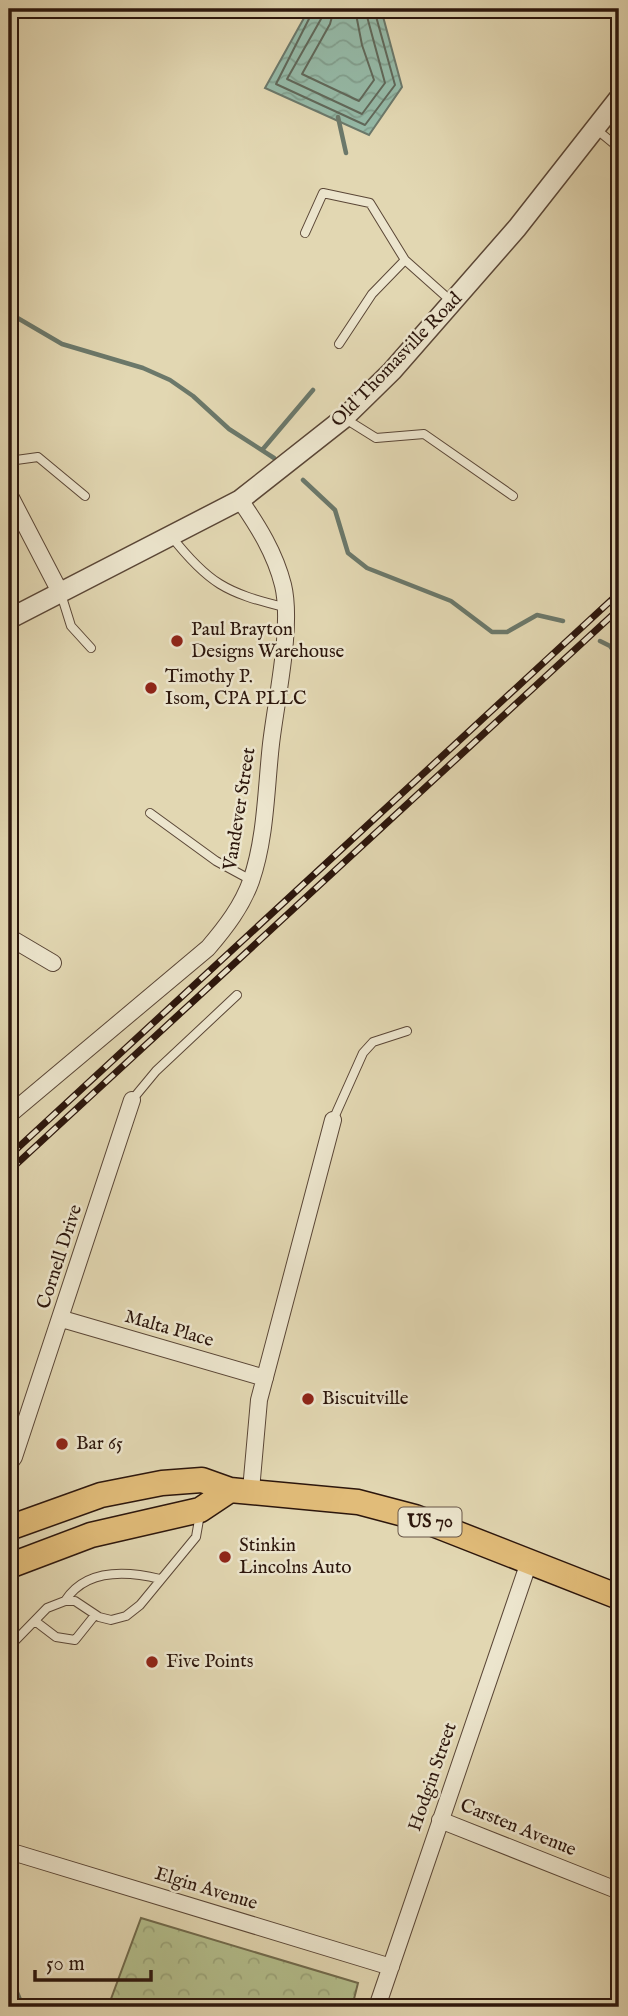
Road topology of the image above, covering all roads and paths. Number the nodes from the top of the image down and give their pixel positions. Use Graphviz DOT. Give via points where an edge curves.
graph roads {
  1 [pos="619,97"];
  2 [pos="596,129"];
  3 [pos="619,148"];
  4 [pos="305,233"];
  5 [pos="404,260"];
  6 [pos="453,303"];
  7 [pos="339,344"];
  8 [pos="344,418"];
  9 [pos="9,461"];
  10 [pos="9,494"];
  11 [pos="85,496"];
  12 [pos="513,496"];
  13 [pos="240,500"];
  14 [pos="171,536"];
  15 [pos="60,592"];
  16 [pos="284,607"];
  17 [pos="9,620"];
  18 [pos="91,648"];
  19 [pos="150,813"];
  20 [pos="251,880"];
  21 [pos="9,937"];
  22 [pos="53,963"];
  23 [pos="237,995"];
  24 [pos="407,1031"];
  25 [pos="132,1100"];
  26 [pos="9,1115"];
  27 [pos="333,1120"];
  28 [pos="62,1319"];
  29 [pos="265,1378"];
  30 [pos="9,1464"];
  31 [pos="240,1490"];
  32 [pos="200,1510"];
  33 [pos="9,1528"];
  34 [pos="529,1562"];
  35 [pos="9,1566"];
  36 [pos="160,1579"];
  37 [pos="619,1597"];
  38 [pos="65,1601"];
  39 [pos="95,1615"];
  40 [pos="34,1621"];
  41 [pos="9,1647"];
  42 [pos="440,1820"];
  43 [pos="9,1851"];
  44 [pos="619,1891"];
  45 [pos="391,1967"];
  46 [pos="377,2007"];
  1 -- 2 [label="street, Old Thomasville Road"];
  2 -- 3 [label="lane"];
  2 -- 6 [label="street, Old Thomasville Road"];
  4 -- 5 [label="lane" via="323,194 370,203"];
  5 -- 6 [label="lane"];
  5 -- 7 [label="lane" via="372,294"];
  6 -- 8 [label="street, Old Thomasville Road"];
  8 -- 12 [label="lane" via="376,438 424,434"];
  8 -- 13 [label="street, Old Thomasville Road"];
  9 -- 11 [label="lane" via="38,457"];
  10 -- 15 [label="street"];
  13 -- 14 [label="street, Old Thomasville Road"];
  13 -- 16 [label="street, Vandever Street" via="274,558 284,587"];
  14 -- 15 [label="street, Old Thomasville Road"];
  14 -- 16 [label="lane" via="206,578 245,598"];
  15 -- 17 [label="street, Old Thomasville Road"];
  15 -- 18 [label="lane" via="72,626"];
  16 -- 20 [label="street, Vandever Street"];
  19 -- 20 [label="lane" via="216,861"];
  20 -- 26 [label="street, Vandever Street" via="226,927 208,948"];
  21 -- 22 [label="street"];
  23 -- 25 [label="lane" via="156,1070"];
  24 -- 27 [label="lane" via="373,1042 363,1053"];
  25 -- 28 [label="street, Cornell Drive"];
  27 -- 29 [label="street"];
  28 -- 29 [label="street, Malta Place"];
  28 -- 30 [label="street, Cornell Drive"];
  29 -- 31 [label="street"];
  31 -- 32 [label="main road"];
  31 -- 33 [label="main road, US 70" via="202,1480 162,1483 100,1495"];
  31 -- 34 [label="main road, US 70" via="358,1502 415,1517"];
  32 -- 35 [label="main road" via="91,1535"];
  32 -- 36 [label="lane" via="196,1537"];
  34 -- 37 [label="main road, US 70"];
  34 -- 42 [label="street, Hodgin Street"];
  36 -- 38 [label="lane" via="133,1572 88,1579 73,1587"];
  36 -- 39 [label="lane" via="126,1616 111,1620"];
  38 -- 39 [label="lane" via="75,1601"];
  38 -- 40 [label="lane" via="47,1608"];
  39 -- 40 [label="lane" via="75,1640 55,1637"];
  40 -- 41 [label="lane"];
  42 -- 44 [label="street, Carsten Avenue"];
  42 -- 45 [label="street, Hodgin Street"];
  43 -- 45 [label="street, Elgin Avenue"];
  45 -- 46 [label="street, Hodgin Street"];
}
